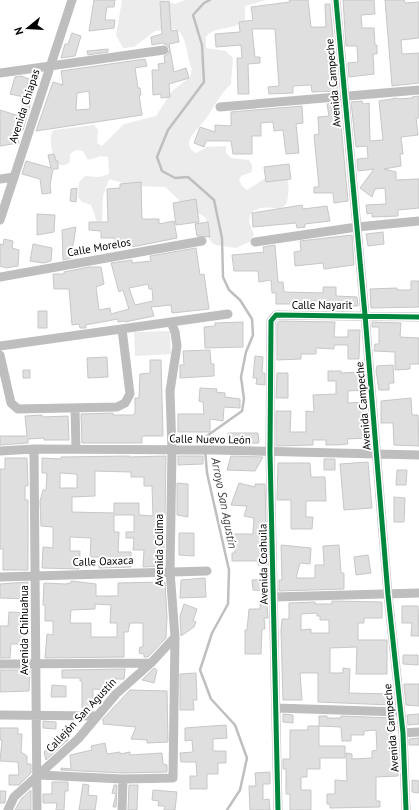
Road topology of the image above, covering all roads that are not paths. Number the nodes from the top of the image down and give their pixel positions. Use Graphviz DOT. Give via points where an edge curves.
graph roads {
  1 [pos="72,0"];
  2 [pos="336,0"];
  3 [pos="164,50"];
  4 [pos="50,65"];
  5 [pos="0,73"];
  6 [pos="419,90"];
  7 [pos="344,95"];
  8 [pos="220,107"];
  9 [pos="14,177"];
  10 [pos="0,179"];
  11 [pos="0,220"];
  12 [pos="419,221"];
  13 [pos="357,227"];
  14 [pos="202,241"];
  15 [pos="255,242"];
  16 [pos="0,277"];
  17 [pos="228,314"];
  18 [pos="365,315"];
  19 [pos="273,317"];
  20 [pos="419,317"];
  21 [pos="171,322"];
  22 [pos="122,328"];
  23 [pos="0,346"];
  24 [pos="0,355"];
  25 [pos="75,409"];
  26 [pos="34,449"];
  27 [pos="76,449"];
  28 [pos="0,451"];
  29 [pos="172,451"];
  30 [pos="270,452"];
  31 [pos="377,455"];
  32 [pos="419,455"];
  33 [pos="207,570"];
  34 [pos="170,571"];
  35 [pos="36,576"];
  36 [pos="0,577"];
  37 [pos="419,593"];
  38 [pos="388,595"];
  39 [pos="274,597"];
  40 [pos="175,637"];
  41 [pos="151,663"];
  42 [pos="0,664"];
  43 [pos="36,665"];
  44 [pos="276,708"];
  45 [pos="400,712"];
  46 [pos="0,715"];
  47 [pos="36,716"];
  48 [pos="97,716"];
  49 [pos="419,732"];
  50 [pos="403,733"];
  51 [pos="37,776"];
  52 [pos="123,779"];
  53 [pos="8,810"];
  54 [pos="37,810"];
  55 [pos="122,810"];
  56 [pos="278,810"];
  57 [pos="406,810"];
  1 -- 4 [label="street, Avenida Chiapas"];
  2 -- 7 [label="street, Avenida Campeche"];
  3 -- 4 [label="street"];
  4 -- 5 [label="street"];
  4 -- 9 [label="street, Avenida Chiapas"];
  6 -- 7 [label="street"];
  7 -- 8 [label="street"];
  7 -- 13 [label="street, Avenida Campeche"];
  9 -- 10 [label="street"];
  9 -- 11 [label="street, Avenida Chiapas"];
  12 -- 13 [label="street"];
  13 -- 15 [label="street"];
  13 -- 18 [label="street, Avenida Campeche"];
  14 -- 16 [label="street, Calle Morelos"];
  17 -- 21 [label="street"];
  18 -- 19 [label="street, Calle Nayarit"];
  18 -- 20 [label="street, Calle Nayarit"];
  18 -- 31 [label="street, Avenida Campeche"];
  19 -- 30 [label="street, Avenida Coahuila" via="270,321"];
  21 -- 22 [label="street"];
  21 -- 29 [label="street, Avenida Colima" via="177,346 170,391"];
  22 -- 23 [label="street"];
  22 -- 25 [label="street" via="130,389 128,399 117,407"];
  24 -- 25 [label="street" via="9,398 14,407 23,411"];
  25 -- 27 [label="street"];
  26 -- 27 [label="street, Calle Nuevo León"];
  26 -- 28 [label="street, Calle Nuevo León"];
  26 -- 35 [label="street, Avenida Chihuahua"];
  27 -- 29 [label="street, Calle Nuevo León"];
  29 -- 30 [label="street, Calle Nuevo León"];
  29 -- 34 [label="street, Avenida Colima"];
  30 -- 31 [label="street, Calle Nuevo León"];
  30 -- 39 [label="street, Avenida Coahuila"];
  31 -- 32 [label="street, Calle Nuevo León"];
  31 -- 38 [label="street, Avenida Campeche"];
  33 -- 34 [label="street, Calle Oaxaca"];
  34 -- 35 [label="street, Calle Oaxaca"];
  34 -- 40 [label="street, Avenida Colima"];
  35 -- 36 [label="street, Calle Oaxaca"];
  35 -- 43 [label="street, Avenida Chihuahua"];
  37 -- 38 [label="street"];
  38 -- 39 [label="street"];
  38 -- 45 [label="street, Avenida Campeche"];
  39 -- 44 [label="street, Avenida Coahuila"];
  40 -- 41 [label="street, Callejón San Agustín"];
  40 -- 52 [label="street, Avenida Colima" via="173,778"];
  41 -- 43 [label="street"];
  41 -- 48 [label="street, Callejón San Agustín" via="116,694"];
  42 -- 43 [label="street"];
  43 -- 47 [label="street, Avenida Chihuahua"];
  44 -- 45 [label="street"];
  44 -- 56 [label="street, Avenida Coahuila"];
  45 -- 50 [label="street, Avenida Campeche"];
  46 -- 47 [label="street"];
  47 -- 48 [label="street"];
  47 -- 51 [label="street, Avenida Chihuahua"];
  48 -- 51 [label="street, Callejón San Agustín" via="78,739"];
  49 -- 50 [label="street"];
  50 -- 57 [label="street, Avenida Campeche"];
  51 -- 52 [label="street"];
  51 -- 53 [label="street, Callejón San Agustín" via="14,797"];
  51 -- 54 [label="street, Avenida Chihuahua"];
  52 -- 55 [label="street"];
}
